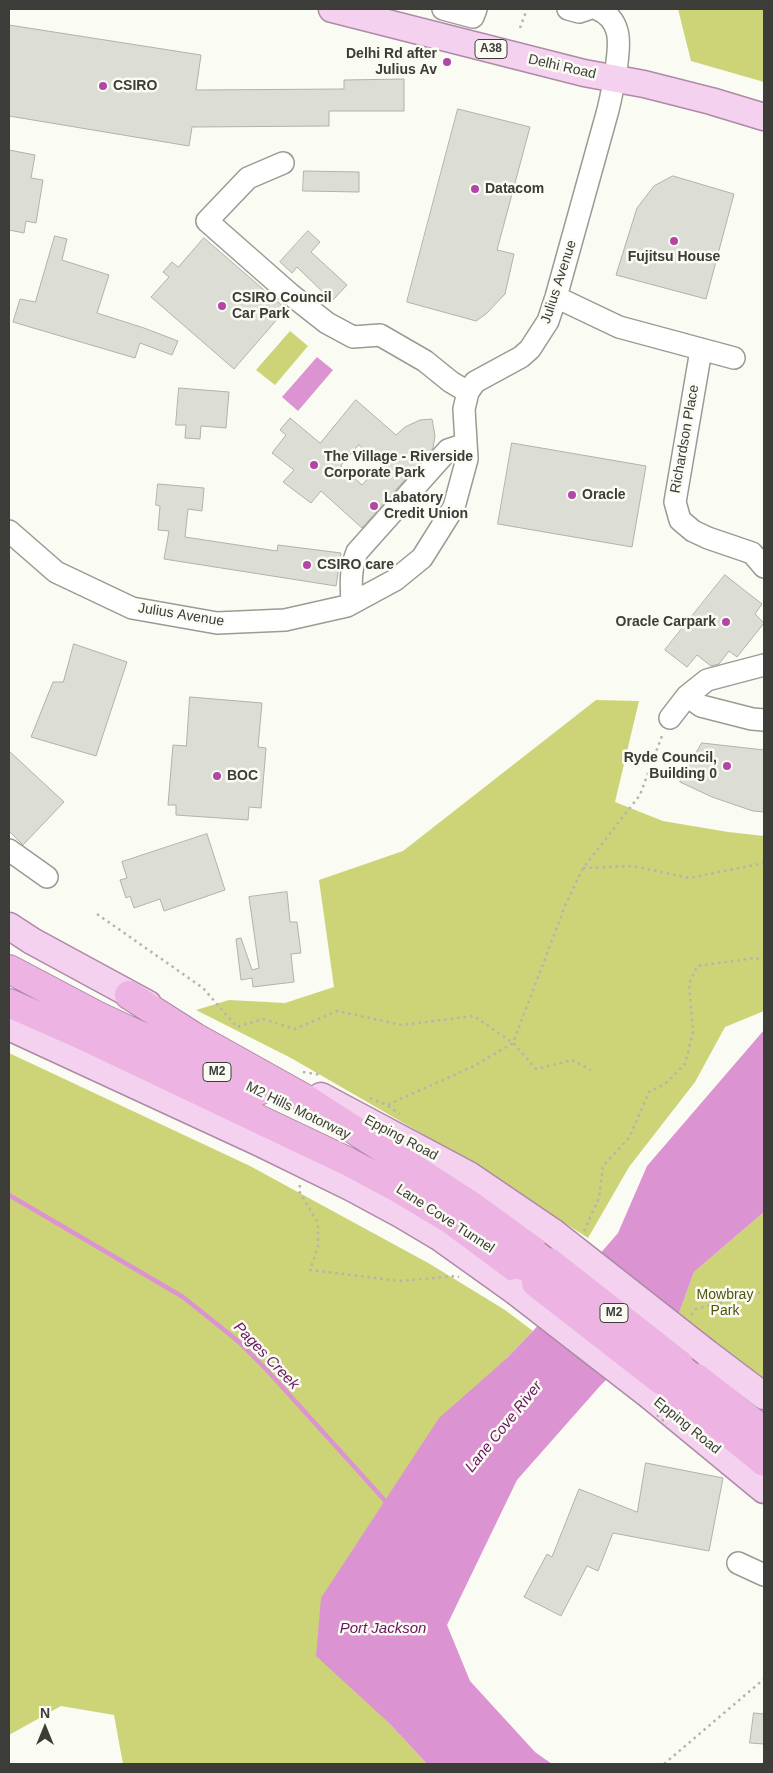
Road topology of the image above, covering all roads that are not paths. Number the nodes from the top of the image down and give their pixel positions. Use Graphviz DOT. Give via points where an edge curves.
graph roads {
  1 [pos="332,9"];
  2 [pos="448,9"];
  3 [pos="476,9"];
  4 [pos="568,9"];
  5 [pos="588,9"];
  6 [pos="597,9"];
  7 [pos="614,79"];
  8 [pos="764,117"];
  9 [pos="283,163"];
  10 [pos="556,298"];
  11 [pos="700,350"];
  12 [pos="734,358"];
  13 [pos="468,392"];
  14 [pos="466,444"];
  15 [pos="9,531"];
  16 [pos="764,567"];
  17 [pos="352,603"];
  18 [pos="764,665"];
  19 [pos="687,696"];
  20 [pos="670,718"];
  21 [pos="764,720"];
  22 [pos="9,850"];
  23 [pos="47,877"];
  24 [pos="9,926"];
  25 [pos="9,969"];
  26 [pos="9,992"];
  27 [pos="129,995"];
  28 [pos="9,1003"];
  29 [pos="9,1027"];
  30 [pos="88,1038"];
  31 [pos="425,1176"];
  32 [pos="533,1279"];
  33 [pos="664,1380"];
  34 [pos="764,1396"];
  35 [pos="764,1432"];
  36 [pos="764,1462"];
  37 [pos="764,1490"];
  38 [pos="738,1563"];
  39 [pos="764,1575"];
  1 -- 7 [label="main road, Delhi Road / A38"];
  2 -- 3 [label="street" via="473,17"];
  4 -- 5 [label="street" via="579,12"];
  6 -- 7 [label="street, Julius Avenue" via="610,17 618,33"];
  7 -- 8 [label="main road, Delhi Road / A38" via="701,98"];
  7 -- 10 [label="street, Julius Avenue"];
  9 -- 13 [label="street" via="248,178 206,221 285,298 353,337 380,334"];
  10 -- 11 [label="street" via="619,327"];
  10 -- 13 [label="street, Julius Avenue" via="548,321 530,349 475,382"];
  11 -- 12 [label="street"];
  11 -- 16 [label="street, Richardson Place" via="675,502 680,520 708,538 752,553"];
  13 -- 14 [label="street, Julius Avenue" via="464,409"];
  14 -- 17 [label="street" via="448,450 357,552 350,580"];
  14 -- 17 [label="street, Julius Avenue" via="467,459 454,507 422,558 395,580"];
  15 -- 17 [label="street, Julius Avenue" via="56,572 132,608 217,623 284,620"];
  18 -- 19 [label="street" via="707,680"];
  19 -- 20 [label="street"];
  19 -- 21 [label="street" via="701,706"];
  22 -- 23 [label="street"];
  24 -- 27 [label="main road, Epping Road"];
  25 -- 31 [label="highway, M2 Hills Motorway / M2" via="96,1015 351,1136"];
  26 -- 30 [label="highway, M2"];
  27 -- 31 [label="highway, M2" via="195,1037 306,1099"];
  27 -- 34 [label="main road, Epping Road, bridge" via="565,1229 706,1353"];
  28 -- 30 [label="highway, M2"];
  29 -- 32 [label="main road, Epping Road" via="285,1155 439,1237"];
  30 -- 32 [label="highway, Lane Cove Tunnel / M2" via="292,1134 401,1190 451,1220"];
  31 -- 32 [label="highway, Lane Cove Tunnel / M2" via="505,1229"];
  32 -- 33 [label="highway, Lane Cove Tunnel / M2, bridge"];
  32 -- 33 [label="main road, Epping Road, bridge"];
  33 -- 35 [label="highway, Lane Cove Tunnel / M2"];
  33 -- 36 [label="highway, Lane Cove Tunnel / M2"];
  33 -- 37 [label="main road, Epping Road"];
  38 -- 39 [label="street"];
}
